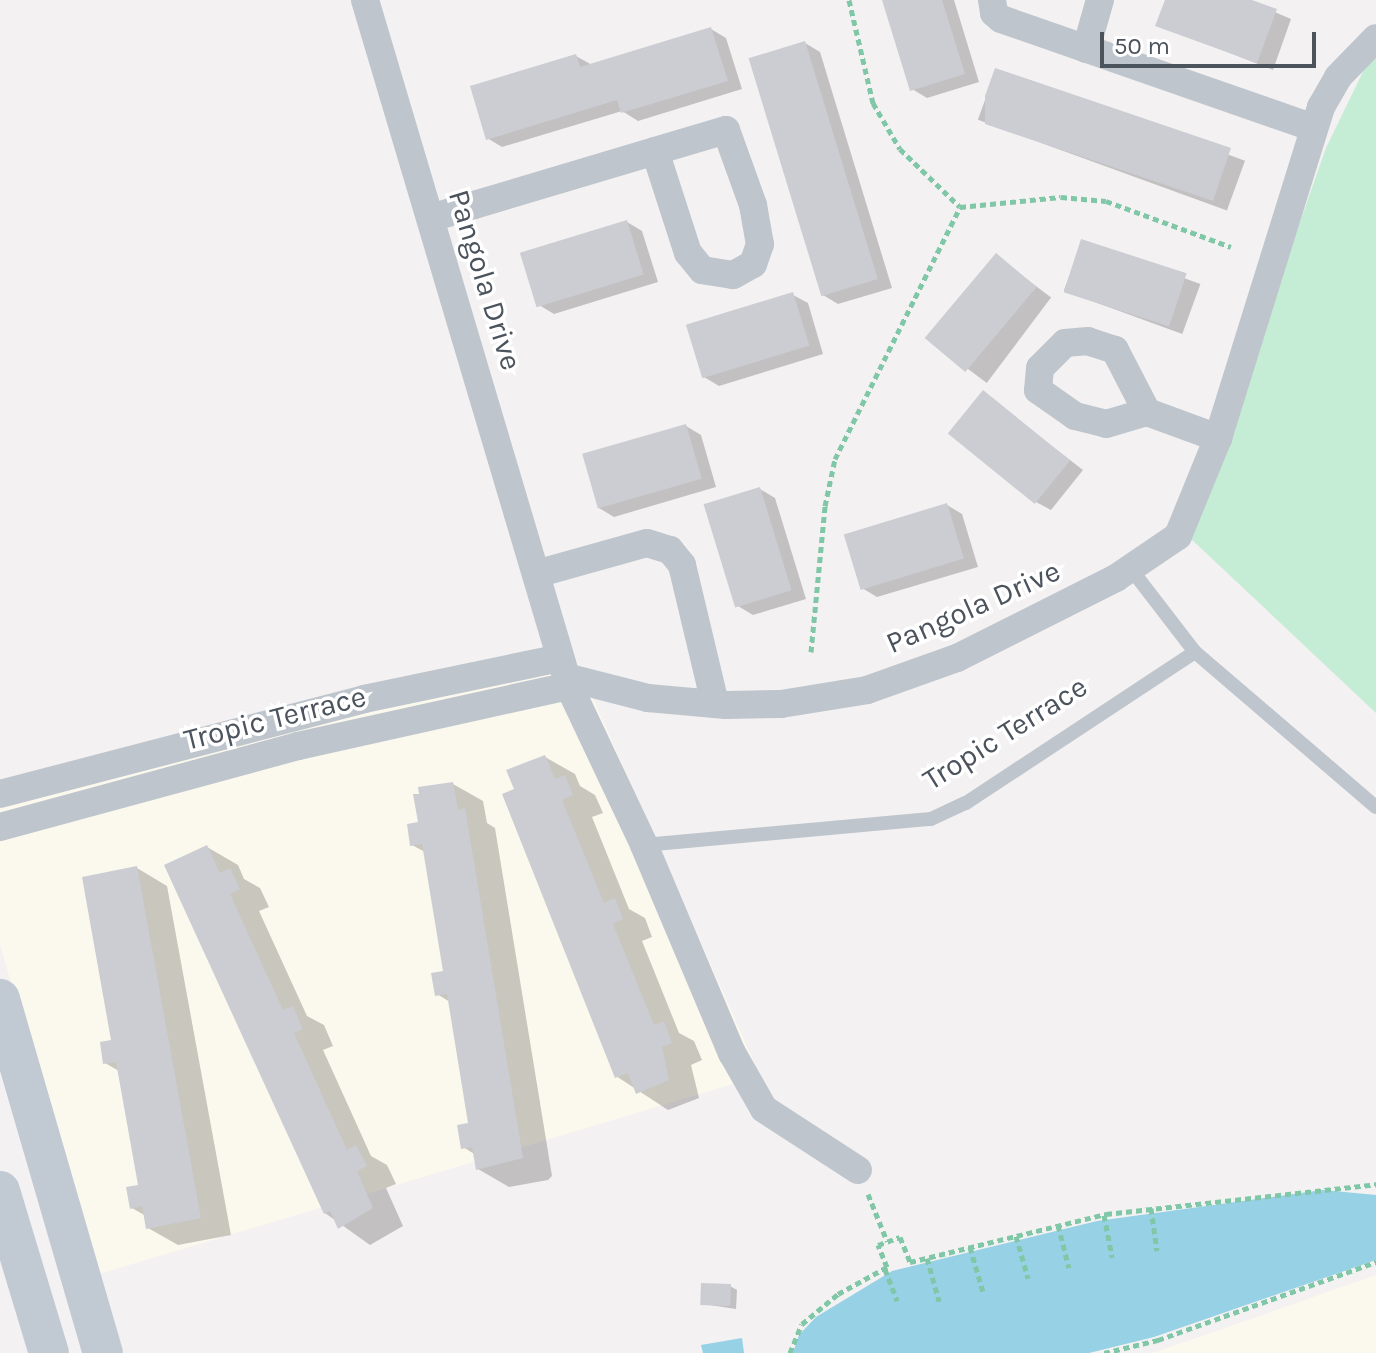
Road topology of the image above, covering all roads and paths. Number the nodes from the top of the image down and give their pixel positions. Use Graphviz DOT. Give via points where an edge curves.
graph roads {
  1 [pos="365,0"];
  2 [pos="849,0"];
  3 [pos="992,0"];
  4 [pos="1100,0"];
  5 [pos="1376,38"];
  6 [pos="1086,49"];
  7 [pos="1314,128"];
  8 [pos="655,151"];
  9 [pos="960,207"];
  10 [pos="431,218"];
  11 [pos="1231,247"];
  12 [pos="1147,412"];
  13 [pos="1218,438"];
  14 [pos="1131,569"];
  15 [pos="536,574"];
  16 [pos="811,652"];
  17 [pos="1195,652"];
  18 [pos="565,674"];
  19 [pos="715,704"];
  20 [pos="0,794"];
  21 [pos="1376,807"];
  22 [pos="0,827"];
  23 [pos="644,845"];
  24 [pos="0,999"];
  25 [pos="858,1170"];
  26 [pos="1376,1184"];
  27 [pos="0,1191"];
  28 [pos="1151,1208"];
  29 [pos="1103,1215"];
  30 [pos="1058,1225"];
  31 [pos="1016,1236"];
  32 [pos="887,1241"];
  33 [pos="970,1247"];
  34 [pos="1157,1251"];
  35 [pos="1112,1257"];
  36 [pos="927,1258"];
  37 [pos="1376,1262"];
  38 [pos="1069,1268"];
  39 [pos="885,1269"];
  40 [pos="1028,1278"];
  41 [pos="983,1292"];
  42 [pos="897,1301"];
  43 [pos="939,1301"];
  44 [pos="49,1353"];
  45 [pos="103,1353"];
  46 [pos="790,1353"];
  47 [pos="1104,1353"];
  1 -- 10 [label="street, Pangola Drive"];
  2 -- 9 [label="path" via="873,103 900,149"];
  3 -- 6 [label="street" via="1001,19"];
  4 -- 6 [label="street"];
  5 -- 7 [label="street, Pangola Drive" via="1338,77"];
  6 -- 7 [label="street"];
  7 -- 13 [label="street, Pangola Drive"];
  8 -- 8 [label="street" via="726,130 753,205 760,244 753,264 733,275 702,270 688,253"];
  8 -- 10 [label="street"];
  9 -- 11 [label="path" via="1061,197 1106,201"];
  9 -- 16 [label="path" via="835,459 825,506"];
  10 -- 15 [label="street, Pangola Drive"];
  12 -- 13 [label="street"];
  13 -- 14 [label="street, Pangola Drive" via="1178,536"];
  14 -- 17 [label="lane"];
  14 -- 19 [label="street, Pangola Drive" via="957,658 867,690 781,704"];
  15 -- 18 [label="street, Pangola Drive"];
  15 -- 19 [label="street" via="647,543 670,550 682,565"];
  17 -- 21 [label="lane"];
  17 -- 23 [label="lane, Tropic Terrace" via="966,803 931,819"];
  18 -- 19 [label="street, Pangola Drive" via="648,698"];
  18 -- 20 [label="street, Tropic Terrace" via="364,699"];
  18 -- 22 [label="street, Tropic Terrace"];
  18 -- 23 [label="street"];
  23 -- 25 [label="street" via="732,1053 764,1109"];
  24 -- 45 [label="street"];
  25 -- 32 [label="path"];
  26 -- 28 [label="path"];
  27 -- 44 [label="street"];
  28 -- 29 [label="path"];
  28 -- 34 [label="path"];
  29 -- 30 [label="path"];
  29 -- 35 [label="path"];
  30 -- 31 [label="path"];
  30 -- 38 [label="path"];
  31 -- 33 [label="path"];
  31 -- 40 [label="path"];
  32 -- 36 [label="path" via="900,1237 910,1262"];
  32 -- 39 [label="path" via="878,1245"];
  33 -- 36 [label="path"];
  33 -- 41 [label="path"];
  36 -- 43 [label="path"];
  37 -- 47 [label="path" via="1158,1340"];
  39 -- 42 [label="path"];
  39 -- 46 [label="path" via="838,1294 802,1324"];
}
